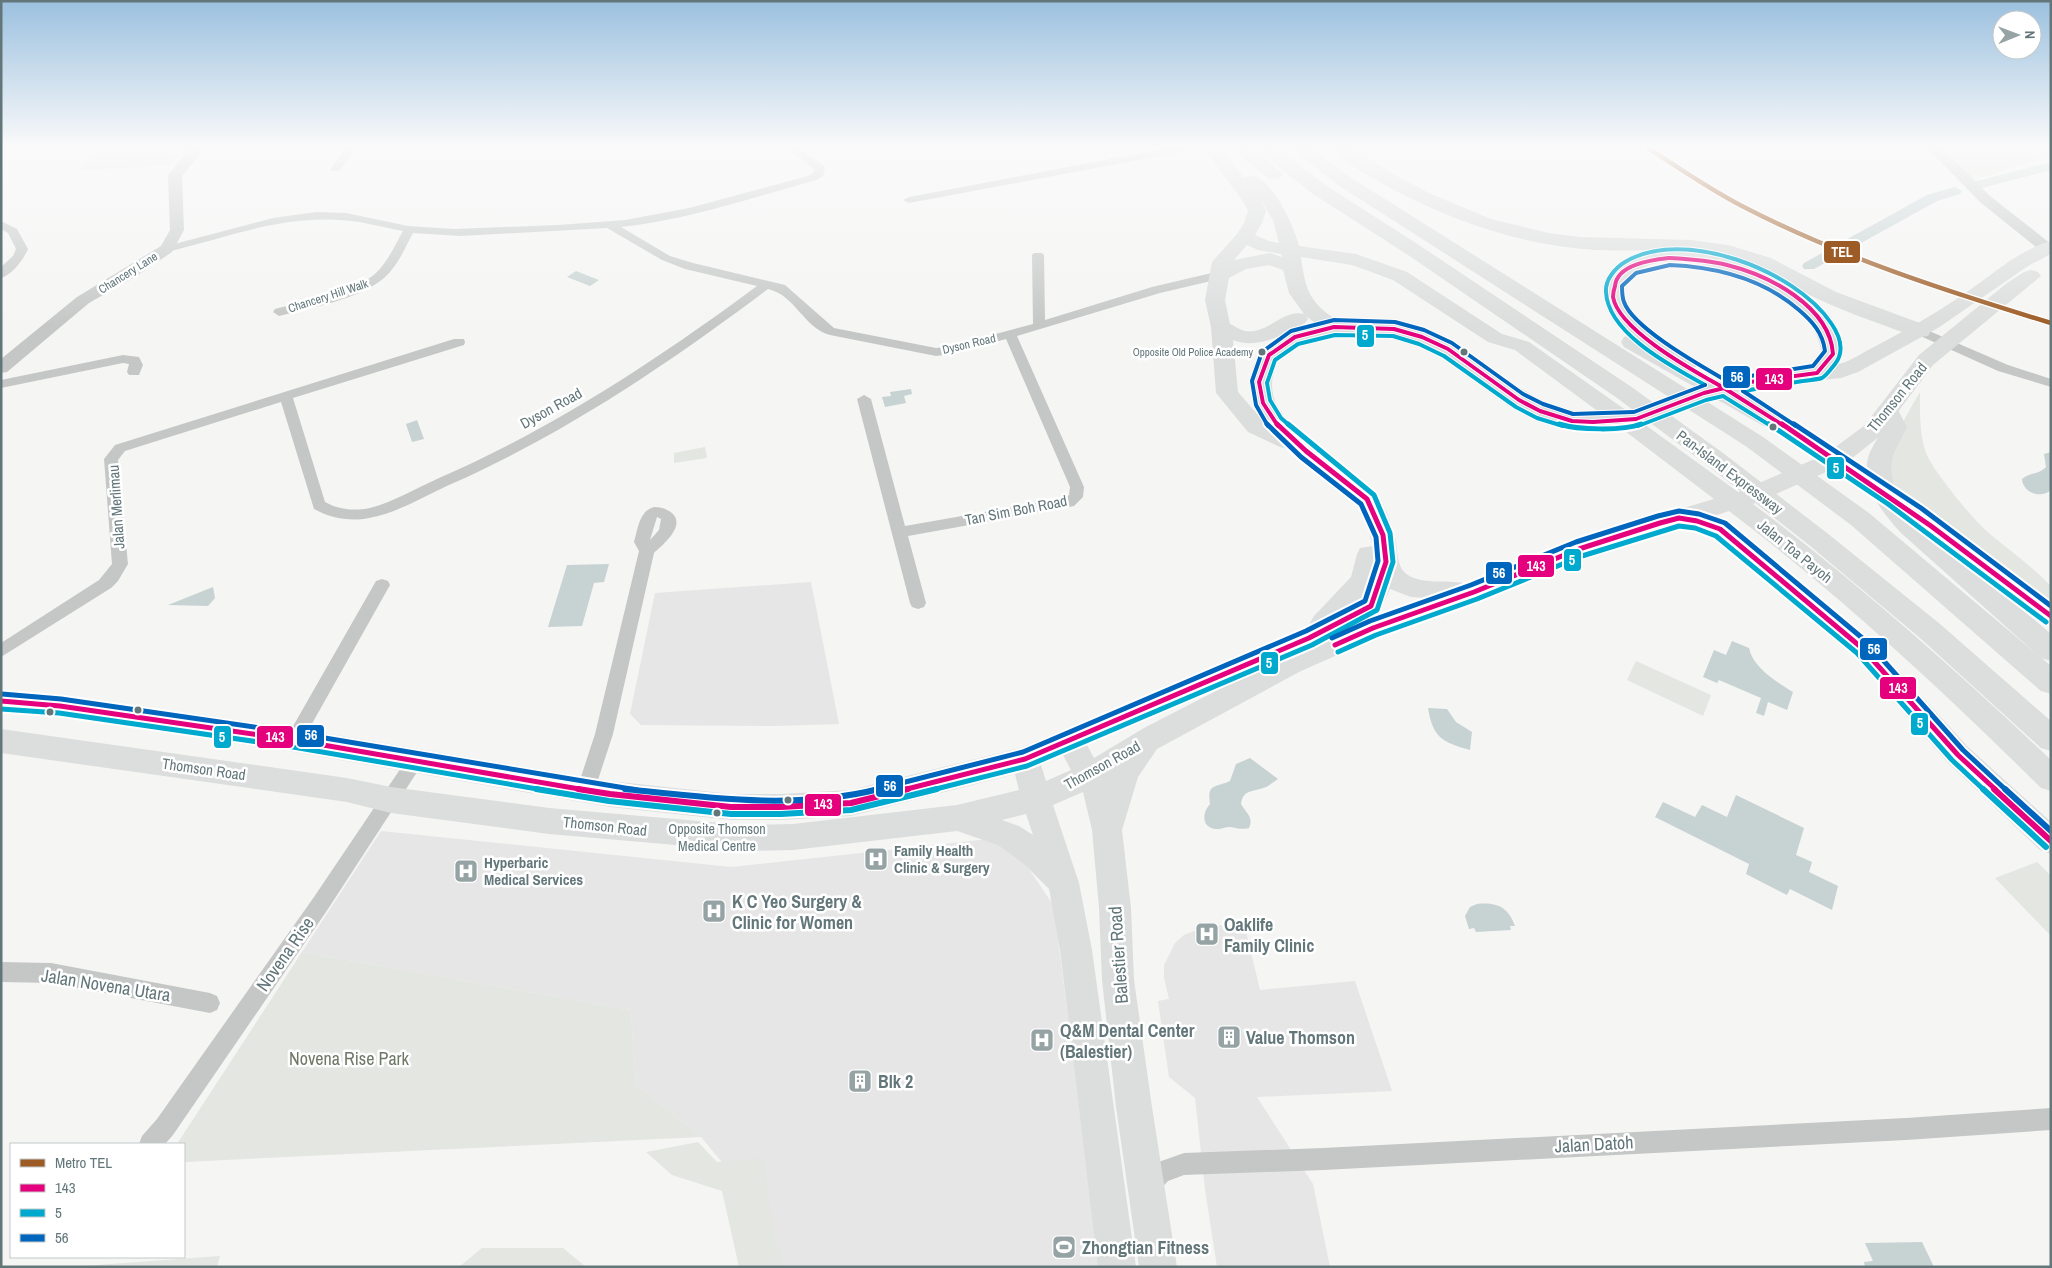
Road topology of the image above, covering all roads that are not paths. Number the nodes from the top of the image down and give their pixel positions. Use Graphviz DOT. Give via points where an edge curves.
graph roads {
  1 [pos="176,207"];
  2 [pos="704,207"];
  3 [pos="1255,207"];
  4 [pos="1274,207"];
  5 [pos="1324,207"];
  6 [pos="1343,207"];
  7 [pos="1393,207"];
  8 [pos="1407,207"];
  9 [pos="1446,207"];
  10 [pos="1995,207"];
  11 [pos="1,224"];
  12 [pos="609,225"];
  13 [pos="410,229"];
  14 [pos="1244,237"];
  15 [pos="1450,238"];
  16 [pos="167,249"];
  17 [pos="2049,253"];
  18 [pos="1405,254"];
  19 [pos="1038,256"];
  20 [pos="1345,258"];
  21 [pos="1,274"];
  22 [pos="1220,275"];
  23 [pos="1298,281"];
  24 [pos="767,284"];
  25 [pos="1800,289"];
  26 [pos="279,312"];
  27 [pos="1928,325"];
  28 [pos="1039,326"];
  29 [pos="1220,327"];
  30 [pos="1334,327"];
  31 [pos="1010,334"];
  32 [pos="459,342"];
  33 [pos="1947,343"];
  34 [pos="1522,346"];
  35 [pos="1,368"];
  36 [pos="134,372"];
  37 [pos="1816,373"];
  38 [pos="2051,383"];
  39 [pos="1,384"];
  40 [pos="286,396"];
  41 [pos="864,399"];
  42 [pos="1888,411"];
  43 [pos="1256,427"];
  44 [pos="1798,436"];
  45 [pos="1306,451"];
  46 [pos="1679,518"];
  47 [pos="899,532"];
  48 [pos="647,551"];
  49 [pos="1386,562"];
  50 [pos="382,585"];
  51 [pos="1474,592"];
  52 [pos="918,603"];
  53 [pos="2051,616"];
  54 [pos="1309,638"];
  55 [pos="2051,650"];
  56 [pos="1,651"];
  57 [pos="2051,684"];
  58 [pos="1,700"];
  59 [pos="1154,736"];
  60 [pos="2051,739"];
  61 [pos="294,740"];
  62 [pos="1070,740"];
  63 [pos="1,742"];
  64 [pos="370,752"];
  65 [pos="1025,759"];
  66 [pos="415,761"];
  67 [pos="1089,776"];
  68 [pos="2051,779"];
  69 [pos="586,789"];
  70 [pos="347,790"];
  71 [pos="894,792"];
  72 [pos="391,800"];
  73 [pos="1036,800"];
  74 [pos="951,818"];
  75 [pos="1107,830"];
  76 [pos="2051,841"];
  77 [pos="1064,883"];
  78 [pos="1,972"];
  79 [pos="210,1002"];
  80 [pos="2051,1119"];
  81 [pos="151,1143"];
  82 [pos="1146,1188"];
  83 [pos="1118,1267"];
  84 [pos="1158,1267"];
  1 -- 16 [label="street, Chancery Lane" via="178,230"];
  2 -- 12 [label="street"];
  3 -- 14 [label="main road" via="1253,223"];
  4 -- 23 [label="main road" via="1286,228"];
  5 -- 18 [label="highway"];
  6 -- 18 [label="highway, Pan-Island Expressway"];
  7 -- 15 [label="highway"];
  8 -- 15 [label="highway"];
  9 -- 25 [label="highway" via="1477,221 1541,238 1675,244 1726,251 1762,262"];
  10 -- 17 [label="street"];
  11 -- 21 [label="street" via="13,230 22,249 18,258"];
  12 -- 13 [label="street" via="466,232"];
  12 -- 24 [label="street, Dyson Road" via="666,258"];
  13 -- 16 [label="street" via="338,216 311,216 263,224"];
  13 -- 26 [label="street, Chancery Hill Walk" via="388,266 374,280"];
  14 -- 22 [label="main road" via="1222,262"];
  14 -- 23 [label="main road" via="1265,246"];
  15 -- 44 [label="highway"];
  15 -- 57 [label="highway" via="1755,442 1860,519"];
  16 -- 35 [label="street, Chancery Lane" via="83,300"];
  17 -- 27 [label="main road" via="2014,266"];
  17 -- 33 [label="main road, Thomson Road"];
  18 -- 34 [label="highway"];
  18 -- 60 [label="highway, Pan-Island Expressway" via="1625,393 1715,459 1930,631"];
  19 -- 28 [label="street"];
  20 -- 23 [label="main road, Jalan Toa Payoh"];
  20 -- 23 [label="main road" via="1318,264"];
  20 -- 34 [label="main road, Jalan Toa Payoh" via="1400,276 1495,338"];
  22 -- 23 [label="main road" via="1241,264 1270,260"];
  22 -- 28 [label="street, Dyson Road" via="1156,290"];
  22 -- 29 [label="main road" via="1215,300"];
  23 -- 29 [label="main road" via="1294,322 1268,334 1242,338"];
  23 -- 30 [label="main road"];
  24 -- 31 [label="street, Dyson Road" via="792,294 820,325 842,335 936,352"];
  24 -- 40 [label="street, Dyson Road" via="620,389 477,468 370,513 330,512 319,505"];
  25 -- 27 [label="highway"];
  25 -- 37 [label="main road" via="1805,304 1821,322 1832,342 1833,354"];
  25 -- 44 [label="main road" via="1733,266 1669,258 1635,263 1618,277 1613,295 1624,316 1664,352"];
  27 -- 33 [label="street"];
  27 -- 37 [label="main road" via="1851,367"];
  28 -- 31 [label="street, Dyson Road"];
  29 -- 43 [label="main road" via="1227,393"];
  30 -- 37 [label="main road" via="1394,328 1422,337 1448,349 1519,400 1572,421 1636,419 1704,393 1743,383"];
  30 -- 45 [label="main road" via="1295,337 1268,356 1260,382 1263,403 1275,423"];
  31 -- 47 [label="street, Tan Sim Boh Road" via="1077,487 1076,497 1069,502"];
  32 -- 40 [label="street, Jalan Merlimau"];
  33 -- 38 [label="street" via="2003,368"];
  33 -- 42 [label="main road, Thomson Road" via="1926,360"];
  34 -- 68 [label="main road, Jalan Toa Payoh" via="1797,550 1977,707"];
  36 -- 39 [label="street" via="134,360 122,359"];
  40 -- 56 [label="street, Jalan Merlimau" via="126,445 116,452 111,459 120,564 117,570 105,584"];
  41 -- 47 [label="street"];
  42 -- 46 [label="main road, Thomson Road" via="1872,431 1818,467 1746,498"];
  42 -- 55 [label="highway" via="1895,427 1881,457 1880,481 1893,508 1910,527"];
  43 -- 45 [label="main road"];
  43 -- 54 [label="main road" via="1281,453 1350,500 1371,548 1363,581"];
  44 -- 53 [label="main road" via="1964,548"];
  45 -- 49 [label="main road" via="1367,499 1383,535"];
  46 -- 51 [label="main road, Thomson Road" via="1601,541"];
  46 -- 76 [label="main road" via="1720,529 1862,648 1958,755"];
  47 -- 52 [label="street"];
  48 -- 69 [label="street" via="604,734"];
  49 -- 51 [label="main road" via="1398,581 1411,588"];
  49 -- 54 [label="main road" via="1371,606"];
  50 -- 61 [label="street"];
  51 -- 59 [label="main road, Thomson Road" via="1347,639"];
  54 -- 62 [label="main road"];
  58 -- 61 [label="main road"];
  59 -- 67 [label="main road, Thomson Road"];
  59 -- 75 [label="main road" via="1135,755 1126,771"];
  61 -- 64 [label="main road"];
  62 -- 65 [label="main road"];
  62 -- 67 [label="main road, Balestier Road"];
  63 -- 70 [label="main road, Thomson Road"];
  64 -- 66 [label="main road"];
  64 -- 70 [label="main road"];
  65 -- 71 [label="main road"];
  65 -- 73 [label="main road"];
  66 -- 69 [label="main road"];
  66 -- 72 [label="street, Novena Rise"];
  67 -- 73 [label="main road, Thomson Road"];
  67 -- 75 [label="main road, Balestier Road" via="1097,791"];
  69 -- 71 [label="main road" via="741,807 851,804"];
  70 -- 72 [label="main road, Thomson Road"];
  71 -- 74 [label="main road"];
  72 -- 74 [label="main road, Thomson Road" via="568,823 745,838 793,837"];
  72 -- 81 [label="street, Novena Rise" via="166,1128"];
  73 -- 74 [label="main road, Thomson Road"];
  73 -- 77 [label="main road"];
  74 -- 77 [label="main road" via="1008,835"];
  75 -- 82 [label="main road, Balestier Road" via="1118,980"];
  77 -- 83 [label="main road" via="1076,950"];
  78 -- 79 [label="street, Jalan Novena Utara" via="51,973"];
  80 -- 82 [label="street, Jalan Datoh" via="1906,1130 1184,1164 1161,1172"];
  82 -- 84 [label="main road, Balestier Road"];
}
